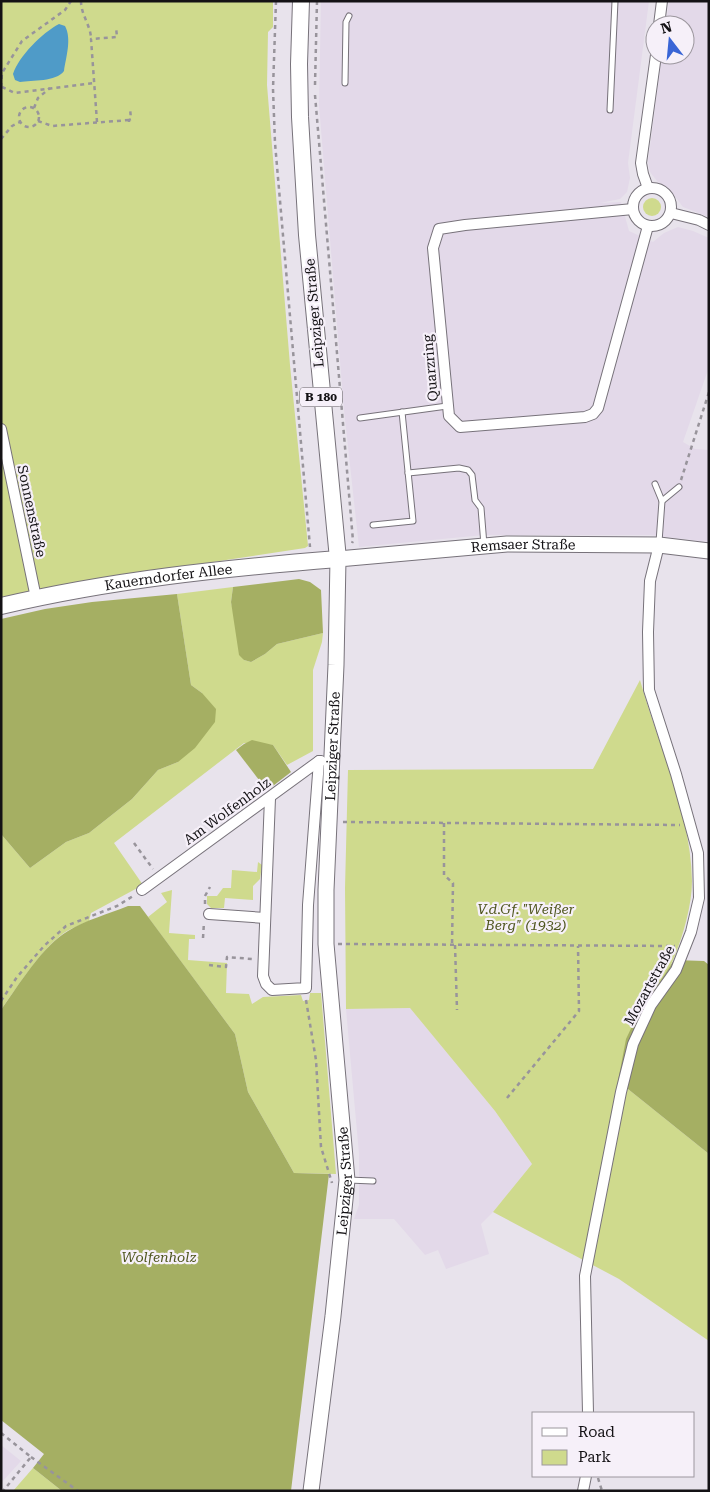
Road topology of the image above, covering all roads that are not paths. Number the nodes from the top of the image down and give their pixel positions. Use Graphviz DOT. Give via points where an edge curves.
graph roads {
  1 [pos="301,1"];
  2 [pos="615,1"];
  3 [pos="662,1"];
  4 [pos="660,15"];
  5 [pos="350,16"];
  6 [pos="655,65"];
  7 [pos="346,83"];
  8 [pos="610,110"];
  9 [pos="648,188"];
  10 [pos="633,209"];
  11 [pos="671,213"];
  12 [pos="709,225"];
  13 [pos="648,226"];
  14 [pos="447,406"];
  15 [pos="402,412"];
  16 [pos="360,418"];
  17 [pos="1,428"];
  18 [pos="408,473"];
  19 [pos="655,484"];
  20 [pos="679,487"];
  21 [pos="662,501"];
  22 [pos="373,525"];
  23 [pos="484,545"];
  24 [pos="659,545"];
  25 [pos="709,551"];
  26 [pos="338,559"];
  27 [pos="36,598"];
  28 [pos="1,606"];
  29 [pos="325,761"];
  30 [pos="270,798"];
  31 [pos="142,890"];
  32 [pos="210,914"];
  33 [pos="265,918"];
  34 [pos="373,1181"];
  35 [pos="347,1183"];
  36 [pos="588,1412"];
  37 [pos="586,1477"];
  38 [pos="311,1491"];
  39 [pos="583,1491"];
  1 -- 26 [label="main road, Leipziger Straße / B 180" via="300,117 307,234"];
  2 -- 8 [label="lane"];
  3 -- 4 [label="street"];
  5 -- 7 [label="lane" via="346,22"];
  6 -- 9 [label="street" via="641,163"];
  9 -- 10 [label="street" via="638,194"];
  9 -- 11 [label="street" via="666,194 672,206"];
  10 -- 13 [label="street" via="637,220"];
  10 -- 14 [label="street, Quarzring" via="439,228 433,248"];
  11 -- 12 [label="street"];
  11 -- 13 [label="street" via="660,226"];
  13 -- 14 [label="street, Quarzring" via="598,408 593,414 460,427 449,416"];
  14 -- 15 [label="lane"];
  15 -- 16 [label="lane"];
  15 -- 18 [label="lane"];
  17 -- 27 [label="street, Sonnenstraße"];
  18 -- 22 [label="lane" via="413,521"];
  18 -- 23 [label="lane" via="468,470 472,475 475,500 481,508"];
  19 -- 21 [label="lane"];
  20 -- 21 [label="lane"];
  21 -- 24 [label="lane"];
  23 -- 24 [label="street, Remsaer Straße"];
  23 -- 26 [label="street, Remsaer Straße"];
  24 -- 25 [label="street, Remsaer Straße"];
  24 -- 36 [label="street, Mozartstraße" via="650,581 649,690 698,853 699,898 691,932 676,970 652,1005 633,1044 621,1092 585,1276"];
  26 -- 27 [label="main road, Kauerndorfer Allee" via="200,572"];
  26 -- 29 [label="street, Leipziger Straße" via="336,665"];
  27 -- 28 [label="main road, Kauerndorfer Allee"];
  29 -- 30 [label="street, Am Wolfenholz"];
  29 -- 33 [label="street, Leipziger Straße" via="308,905 306,988 272,990 266,984 263,976"];
  29 -- 35 [label="street, Leipziger Straße" via="329,822 326,944"];
  30 -- 31 [label="street, Am Wolfenholz"];
  30 -- 33 [label="street, Leipziger Straße"];
  32 -- 33 [label="street"];
  34 -- 35 [label="lane"];
  35 -- 38 [label="street, Leipziger Straße"];
  37 -- 39 [label="street"];
}
